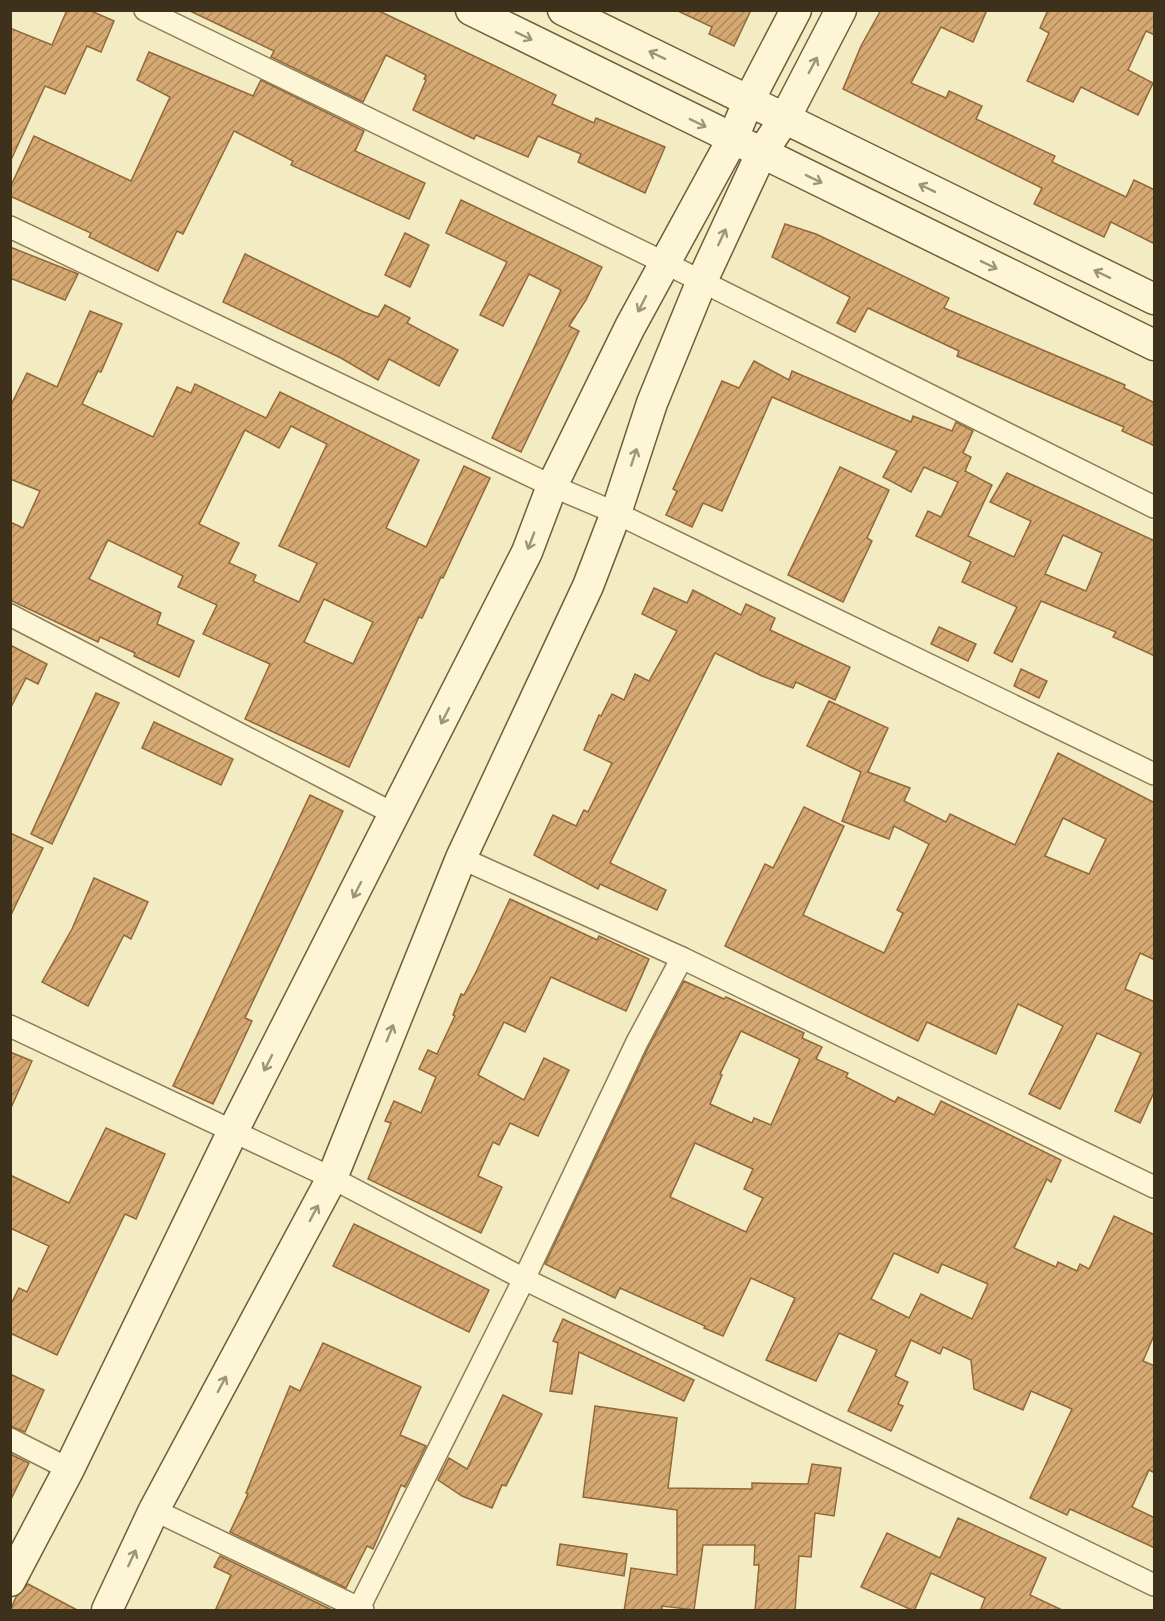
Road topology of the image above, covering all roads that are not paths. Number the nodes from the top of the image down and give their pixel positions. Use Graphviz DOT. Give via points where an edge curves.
graph roads {
  1 [pos="145,10"];
  2 [pos="471,10"];
  3 [pos="796,10"];
  4 [pos="841,10"];
  5 [pos="574,13"];
  6 [pos="749,100"];
  7 [pos="785,118"];
  8 [pos="732,140"];
  9 [pos="761,154"];
  10 [pos="10,227"];
  11 [pos="663,262"];
  12 [pos="701,283"];
  13 [pos="1155,300"];
  14 [pos="1155,345"];
  15 [pos="552,486"];
  16 [pos="1155,507"];
  17 [pos="616,513"];
  18 [pos="10,615"];
  19 [pos="1155,774"];
  20 [pos="396,815"];
  21 [pos="461,858"];
  22 [pos="682,958"];
  23 [pos="10,1026"];
  24 [pos="233,1131"];
  25 [pos="332,1178"];
  26 [pos="1155,1187"];
  27 [pos="524,1279"];
  28 [pos="10,1439"];
  29 [pos="69,1469"];
  30 [pos="154,1510"];
  31 [pos="10,1581"];
  32 [pos="1155,1585"];
  33 [pos="360,1610"];
  34 [pos="107,1611"];
  1 -- 11 [label="street"];
  2 -- 8 [label="street, one-way"];
  3 -- 6 [label="street"];
  7 -- 4 [label="street, one-way"];
  6 -- 5 [label="street, one-way"];
  6 -- 7 [label="street"];
  6 -- 8 [label="street"];
  7 -- 9 [label="street"];
  13 -- 7 [label="street, one-way"];
  8 -- 9 [label="street"];
  8 -- 11 [label="street"];
  12 -- 9 [label="street, one-way"];
  9 -- 14 [label="street, one-way"];
  10 -- 15 [label="street"];
  11 -- 12 [label="street"];
  11 -- 15 [label="street, one-way"];
  12 -- 16 [label="street"];
  17 -- 12 [label="street, one-way" via="652,403"];
  15 -- 17 [label="street"];
  15 -- 20 [label="street, one-way" via="527,552"];
  17 -- 19 [label="street"];
  17 -- 21 [label="street" via="588,585"];
  18 -- 20 [label="street"];
  20 -- 24 [label="street, one-way"];
  21 -- 22 [label="street"];
  25 -- 21 [label="street, one-way"];
  22 -- 26 [label="street"];
  22 -- 27 [label="street" via="637,1042"];
  23 -- 24 [label="street"];
  24 -- 25 [label="street"];
  24 -- 29 [label="street"];
  25 -- 27 [label="street"];
  30 -- 25 [label="street, one-way"];
  27 -- 32 [label="street"];
  27 -- 33 [label="street"];
  28 -- 29 [label="street"];
  29 -- 31 [label="street"];
  30 -- 33 [label="street"];
  34 -- 30 [label="street, one-way"];
}
